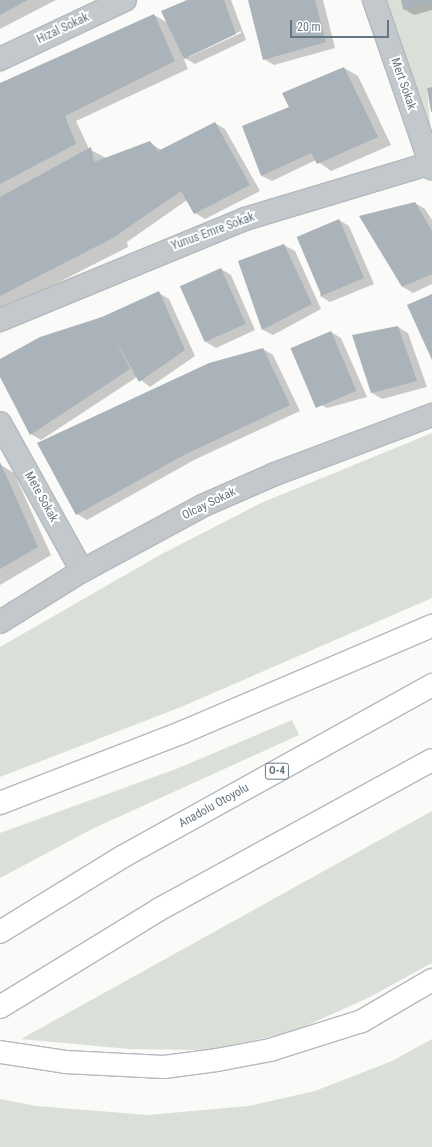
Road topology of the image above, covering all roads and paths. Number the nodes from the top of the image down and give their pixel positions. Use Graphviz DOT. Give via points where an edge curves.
graph roads {
  1 [pos="125,0"];
  2 [pos="374,0"];
  3 [pos="0,59"];
  4 [pos="431,165"];
  5 [pos="0,320"];
  6 [pos="432,415"];
  7 [pos="0,423"];
  8 [pos="82,571"];
  9 [pos="0,622"];
  10 [pos="432,626"];
  11 [pos="432,685"];
  12 [pos="432,760"];
  13 [pos="0,803"];
  14 [pos="0,932"];
  15 [pos="432,980"];
  16 [pos="0,1007"];
  17 [pos="0,1052"];
  1 -- 3 [label="street, Hızal Sokak"];
  2 -- 4 [label="street, Mert Sokak"];
  4 -- 5 [label="street, Yunus Emre Sokak" via="245,219"];
  6 -- 8 [label="street, Olcay Sokak" via="215,500"];
  7 -- 8 [label="street, Mete Sokak"];
  8 -- 9 [label="street, Olcay Sokak"];
  10 -- 13 [label="highway" via="183,732"];
  11 -- 14 [label="highway, Anadolu Otoyolu / O-4" via="122,857"];
  12 -- 16 [label="highway" via="158,910"];
  15 -- 17 [label="highway" via="362,1021 270,1050 217,1060 164,1067 65,1062"];
}
